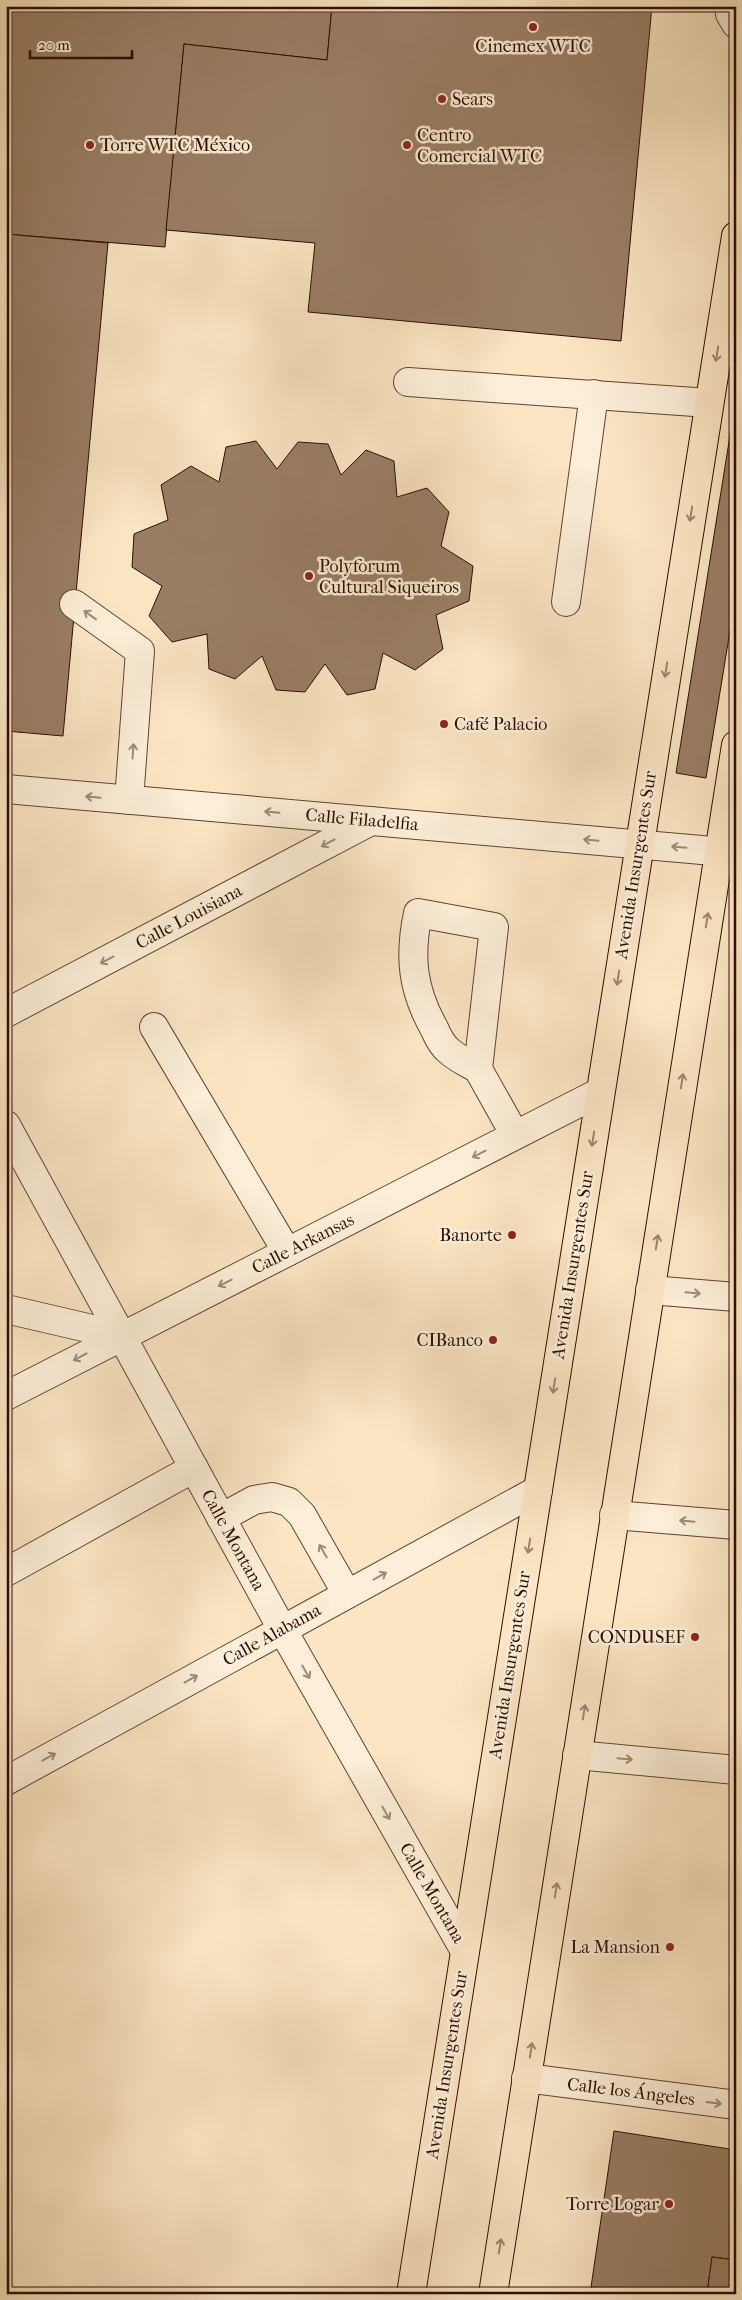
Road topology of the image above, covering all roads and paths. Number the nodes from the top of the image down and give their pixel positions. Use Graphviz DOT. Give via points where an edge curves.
graph roads {
  1 [pos="729,6"];
  2 [pos="736,24"];
  3 [pos="736,236"];
  4 [pos="408,382"];
  5 [pos="594,394"];
  6 [pos="709,403"];
  7 [pos="566,602"];
  8 [pos="74,604"];
  9 [pos="736,744"];
  10 [pos="6,789"];
  11 [pos="129,800"];
  12 [pos="371,821"];
  13 [pos="640,844"];
  14 [pos="727,852"];
  15 [pos="6,1013"];
  16 [pos="154,1028"];
  17 [pos="478,1069"];
  18 [pos="600,1092"];
  19 [pos="6,1125"];
  20 [pos="515,1135"];
  21 [pos="287,1252"];
  22 [pos="650,1290"];
  23 [pos="736,1297"];
  24 [pos="6,1309"];
  25 [pos="122,1336"];
  26 [pos="6,1396"];
  27 [pos="194,1468"];
  28 [pos="538,1490"];
  29 [pos="614,1515"];
  30 [pos="221,1518"];
  31 [pos="736,1525"];
  32 [pos="8,1571"];
  33 [pos="347,1594"];
  34 [pos="282,1629"];
  35 [pos="577,1755"];
  36 [pos="736,1770"];
  37 [pos="6,1781"];
  38 [pos="465,1951"];
  39 [pos="526,2078"];
  40 [pos="736,2105"];
  41 [pos="411,2294"];
  42 [pos="493,2294"];
  1 -- 2 [label="street"];
  3 -- 6 [label="main road, Avenida Insurgentes Sur, one-way"];
  4 -- 5 [label="street"];
  5 -- 6 [label="street"];
  5 -- 7 [label="street"];
  6 -- 13 [label="main road, Avenida Insurgentes Sur, one-way"];
  11 -- 8 [label="street, one-way" via="140,652"];
  9 -- 14 [label="main road"];
  11 -- 10 [label="street, Calle Filadelfia, one-way"];
  12 -- 11 [label="street, Calle Filadelfia, one-way"];
  13 -- 12 [label="street, Calle Filadelfia, one-way"];
  12 -- 15 [label="street, Calle Louisiana, one-way"];
  14 -- 13 [label="street, Calle Filadelfia, one-way"];
  13 -- 18 [label="main road, Avenida Insurgentes Sur, one-way"];
  22 -- 14 [label="main road, one-way"];
  16 -- 21 [label="street"];
  17 -- 17 [label="street" via="494,927 418,914 412,941 422,1007 448,1050"];
  17 -- 20 [label="street"];
  18 -- 20 [label="street, Calle Arkansas"];
  18 -- 28 [label="main road, Avenida Insurgentes Sur, one-way"];
  19 -- 25 [label="street, Calle Montana"];
  20 -- 21 [label="street, Calle Arkansas, one-way"];
  21 -- 25 [label="street, Calle Arkansas, one-way"];
  22 -- 23 [label="street, one-way"];
  22 -- 29 [label="main road"];
  24 -- 25 [label="street"];
  25 -- 26 [label="street, Calle Arkansas, one-way"];
  25 -- 27 [label="street, Calle Montana"];
  27 -- 30 [label="street, Calle Montana"];
  27 -- 32 [label="street"];
  33 -- 28 [label="street, Calle Alabama, one-way"];
  28 -- 38 [label="main road, Avenida Insurgentes Sur, one-way"];
  31 -- 29 [label="street, one-way"];
  35 -- 29 [label="main road, one-way"];
  33 -- 30 [label="street, one-way" via="302,1515 289,1502 272,1497 254,1500"];
  30 -- 34 [label="street, Calle Montana"];
  33 -- 34 [label="street, Calle Alabama"];
  37 -- 34 [label="street, Calle Alabama, one-way"];
  34 -- 38 [label="street, Calle Montana, one-way"];
  35 -- 36 [label="street, one-way"];
  39 -- 35 [label="main road, one-way"];
  38 -- 41 [label="main road, Avenida Insurgentes Sur"];
  39 -- 40 [label="street, Calle los Ángeles, one-way"];
  42 -- 39 [label="main road, one-way"];
}
